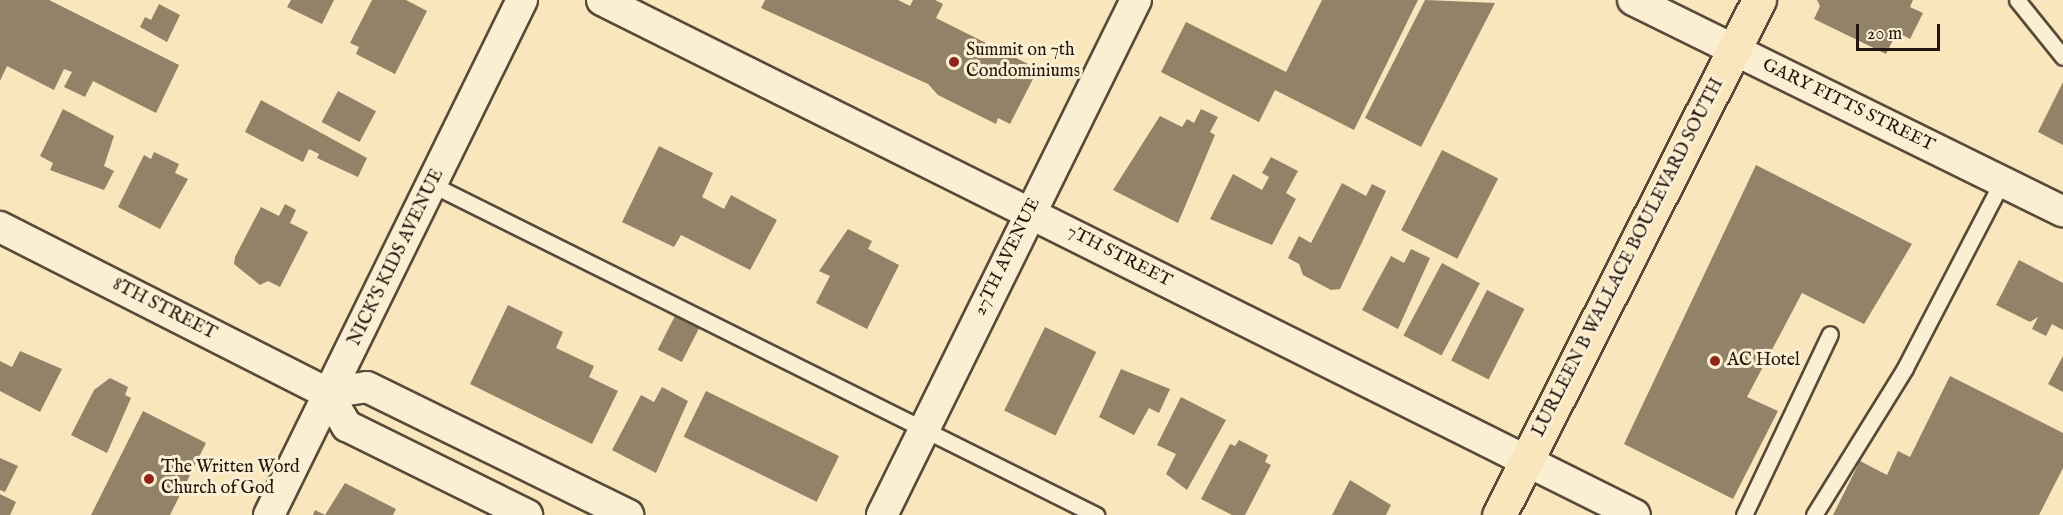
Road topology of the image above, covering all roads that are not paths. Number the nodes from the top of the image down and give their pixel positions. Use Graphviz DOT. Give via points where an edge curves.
graph roads {
  1 [pos="522,0"];
  2 [pos="603,0"];
  3 [pos="1136,0"];
  4 [pos="1633,0"];
  5 [pos="1759,0"];
  6 [pos="2017,0"];
  7 [pos="1735,50"];
  8 [pos="2063,57"];
  9 [pos="2002,182"];
  10 [pos="433,185"];
  11 [pos="1029,212"];
  12 [pos="2063,212"];
  13 [pos="0,228"];
  14 [pos="1830,334"];
  15 [pos="327,393"];
  16 [pos="924,431"];
  17 [pos="1527,461"];
  18 [pos="269,515"];
  19 [pos="526,515"];
  20 [pos="628,515"];
  21 [pos="882,515"];
  22 [pos="1096,515"];
  23 [pos="1499,515"];
  24 [pos="1635,515"];
  25 [pos="1744,515"];
  26 [pos="1814,515"];
  1 -- 10 [label="street, NICK'S KIDS AVENUE"];
  2 -- 11 [label="street, 7TH STREET"];
  3 -- 11 [label="street, 27TH AVENUE"];
  4 -- 7 [label="street, GARY FITTS STREET"];
  5 -- 7 [label="highway, LURLEEN B WALLACE BOULEVARD SOUTH"];
  6 -- 8 [label="lane"];
  7 -- 9 [label="street, GARY FITTS STREET"];
  7 -- 17 [label="highway, LURLEEN B WALLACE BOULEVARD SOUTH"];
  9 -- 12 [label="street, GARY FITTS STREET"];
  9 -- 26 [label="lane" via="1905,368"];
  10 -- 15 [label="street, NICK'S KIDS AVENUE"];
  10 -- 16 [label="lane"];
  11 -- 16 [label="street, 27TH AVENUE"];
  11 -- 17 [label="street, 7TH STREET"];
  13 -- 15 [label="street, 8TH STREET"];
  14 -- 25 [label="lane"];
  15 -- 18 [label="street, NICK'S KIDS AVENUE"];
  15 -- 19 [label="street" via="347,426"];
  15 -- 20 [label="street" via="367,387"];
  16 -- 21 [label="street, 27TH AVENUE"];
  16 -- 22 [label="lane"];
  17 -- 23 [label="highway, LURLEEN B WALLACE BOULEVARD SOUTH"];
  17 -- 24 [label="street, 7TH STREET"];
}
